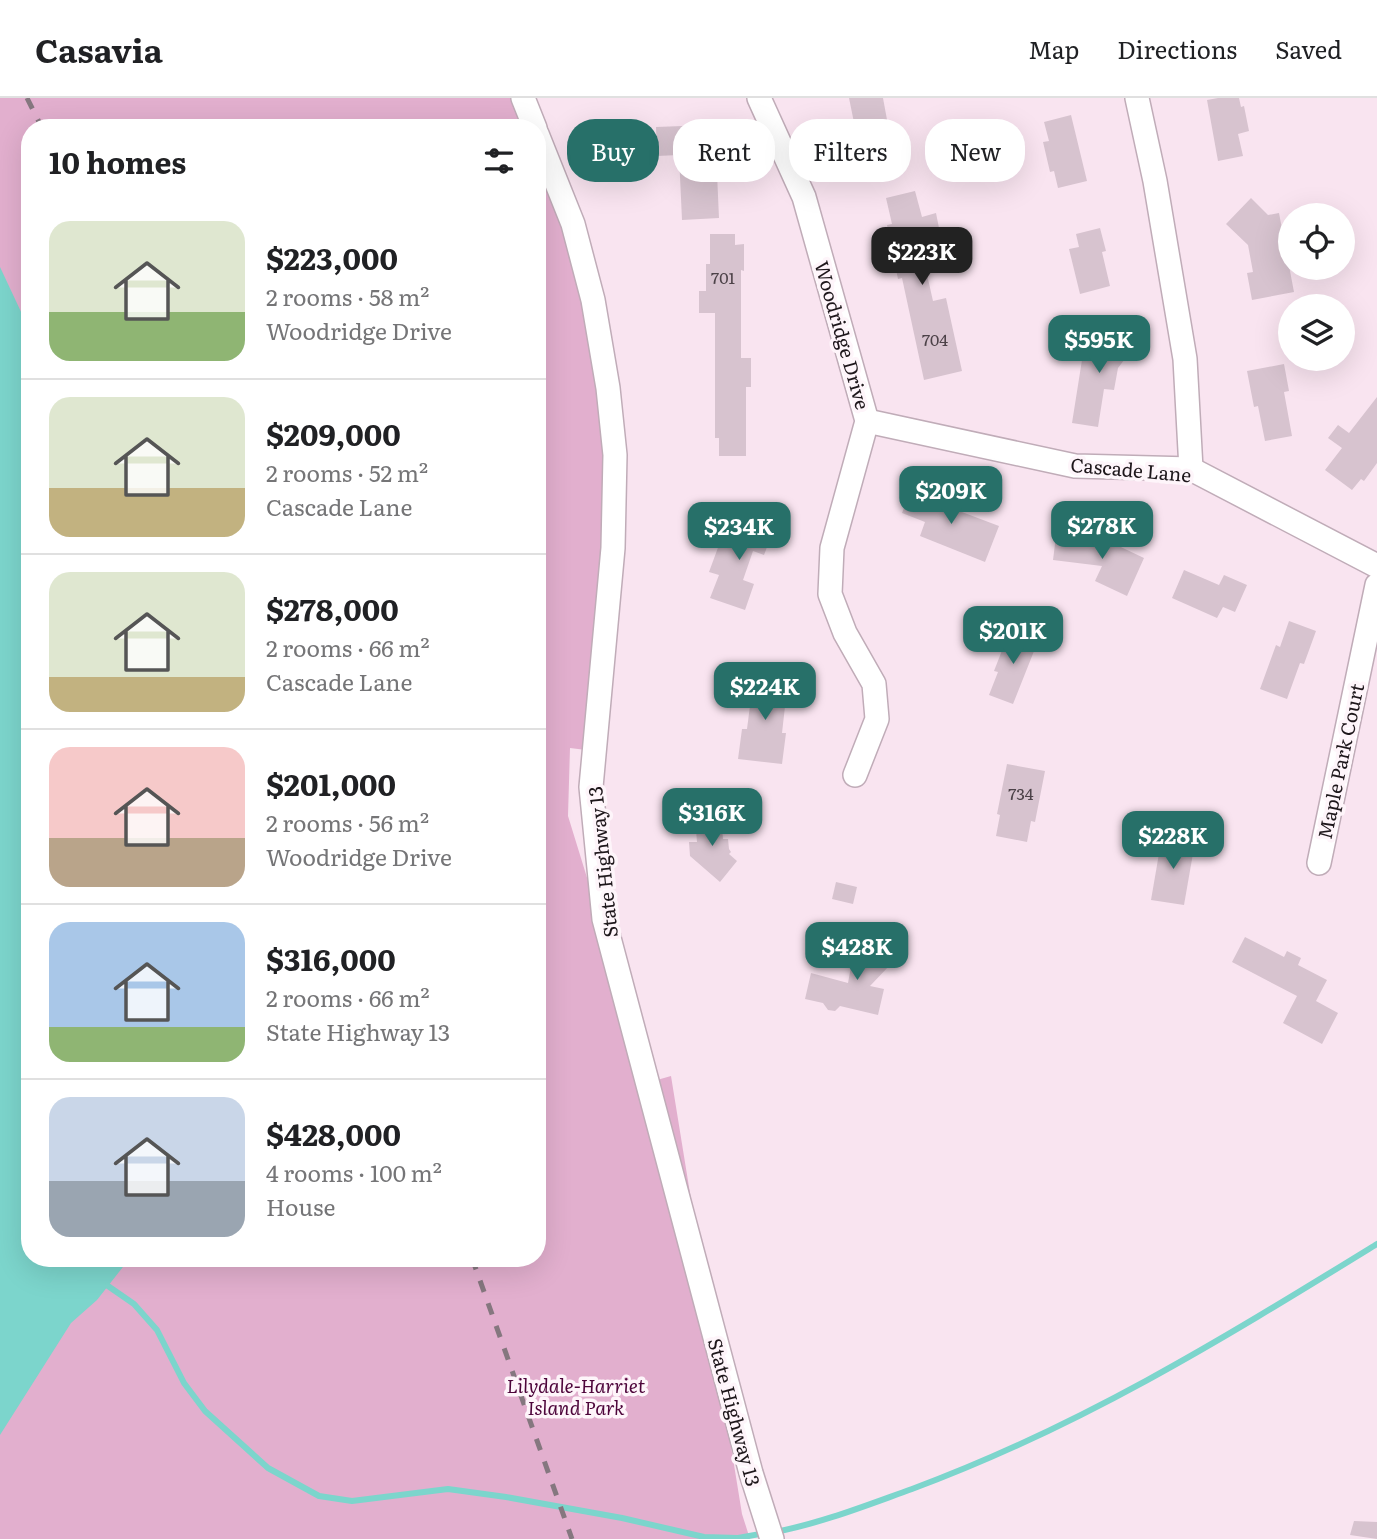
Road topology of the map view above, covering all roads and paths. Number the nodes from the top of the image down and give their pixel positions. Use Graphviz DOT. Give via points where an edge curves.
graph roads {
  1 [pos="523,98"];
  2 [pos="759,98"];
  3 [pos="1137,98"];
  4 [pos="531,119"];
  5 [pos="546,156"];
  6 [pos="867,421"];
  7 [pos="1191,470"];
  8 [pos="1377,566"];
  9 [pos="1377,585"];
  10 [pos="1369,661"];
  11 [pos="855,775"];
  12 [pos="1319,863"];
  13 [pos="772,1539"];
  1 -- 4 [label="street"];
  2 -- 6 [label="street, Woodridge Drive" via="804,197"];
  3 -- 7 [label="street" via="1185,359"];
  5 -- 13 [label="street, State Highway 13" via="573,224 593,300 615,456 613,548 591,787 604,919"];
  6 -- 7 [label="street, Cascade Lane" via="1074,466"];
  6 -- 11 [label="street, Woodridge Drive" via="832,548 830,594 845,633 874,684 877,719"];
  7 -- 8 [label="street, Cascade Lane"];
  9 -- 10 [label="street, Maple Park Court"];
  10 -- 12 [label="street, Maple Park Court"];
}
